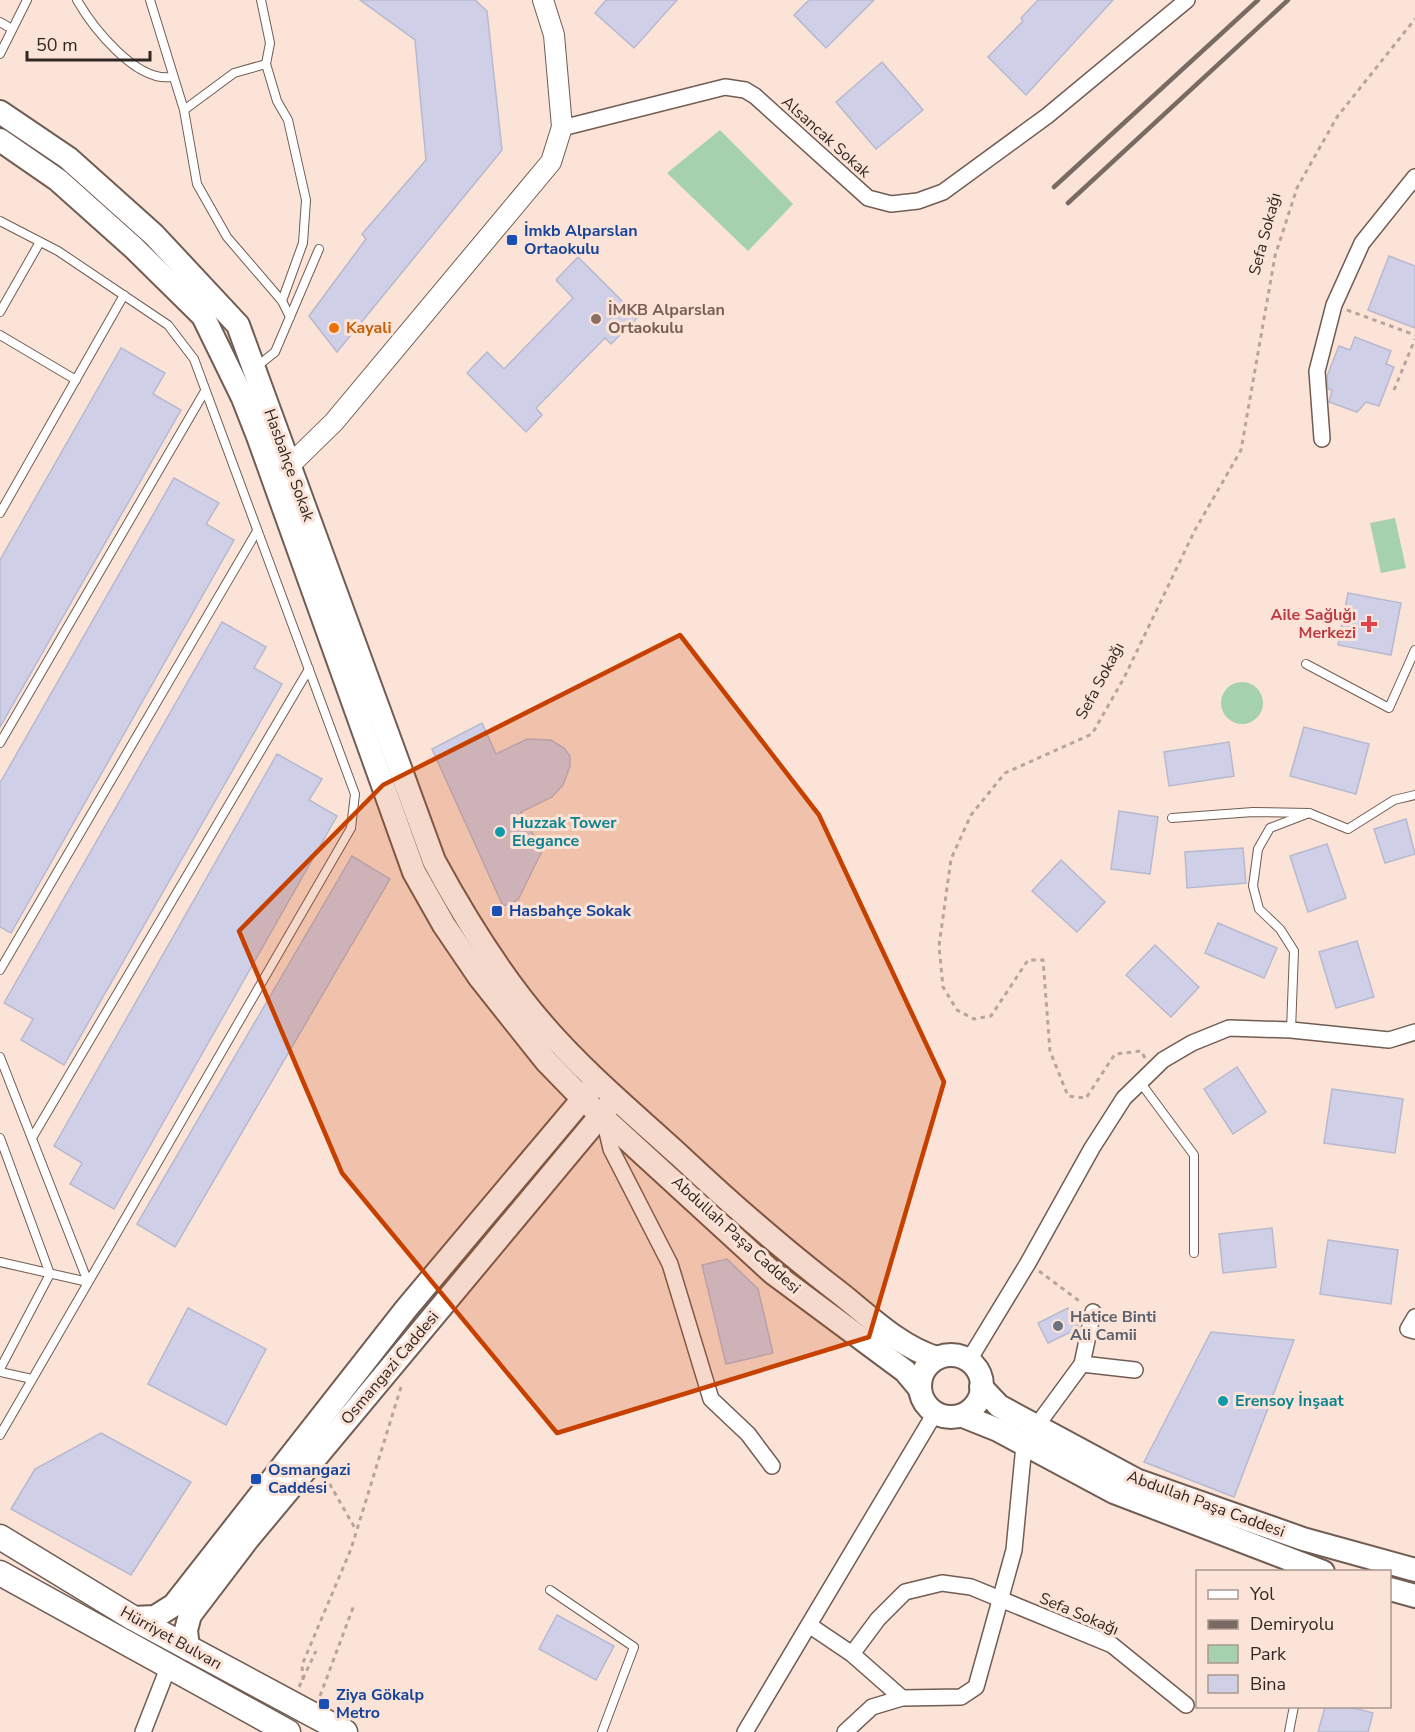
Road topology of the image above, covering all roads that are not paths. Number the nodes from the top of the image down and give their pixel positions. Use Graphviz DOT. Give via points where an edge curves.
graph roads {
  1 [pos="27,0"];
  2 [pos="76,0"];
  3 [pos="150,0"];
  4 [pos="261,0"];
  5 [pos="543,0"];
  6 [pos="1185,1"];
  7 [pos="0,22"];
  8 [pos="12,29"];
  9 [pos="0,54"];
  10 [pos="266,64"];
  11 [pos="171,77"];
  12 [pos="184,111"];
  13 [pos="0,112"];
  14 [pos="562,129"];
  15 [pos="0,140"];
  16 [pos="1415,177"];
  17 [pos="0,221"];
  18 [pos="40,242"];
  19 [pos="319,249"];
  20 [pos="124,296"];
  21 [pos="282,301"];
  22 [pos="0,312"];
  23 [pos="290,317"];
  24 [pos="0,335"];
  25 [pos="255,368"];
  26 [pos="76,380"];
  27 [pos="205,391"];
  28 [pos="1322,439"];
  29 [pos="281,472"];
  30 [pos="1,509"];
  31 [pos="257,531"];
  32 [pos="1415,650"];
  33 [pos="1306,664"];
  34 [pos="309,669"];
  35 [pos="0,743"];
  36 [pos="1415,795"];
  37 [pos="1309,813"];
  38 [pos="1172,818"];
  39 [pos="0,970"];
  40 [pos="1291,1030"];
  41 [pos="1415,1032"];
  42 [pos="0,1057"];
  43 [pos="1140,1082"];
  44 [pos="590,1090"];
  45 [pos="609,1106"];
  46 [pos="32,1138"];
  47 [pos="0,1139"];
  48 [pos="1194,1253"];
  49 [pos="0,1262"];
  50 [pos="50,1274"];
  51 [pos="88,1282"];
  52 [pos="1093,1312"];
  53 [pos="1415,1317"];
  54 [pos="1415,1331"];
  55 [pos="937,1358"];
  56 [pos="969,1360"];
  57 [pos="1082,1364"];
  58 [pos="0,1370"];
  59 [pos="1135,1370"];
  60 [pos="32,1379"];
  61 [pos="981,1387"];
  62 [pos="920,1389"];
  63 [pos="935,1413"];
  64 [pos="963,1416"];
  65 [pos="0,1435"];
  66 [pos="1029,1436"];
  67 [pos="772,1466"];
  68 [pos="0,1537"];
  69 [pos="1318,1570"];
  70 [pos="1415,1570"];
  71 [pos="0,1573"];
  72 [pos="549,1590"];
  73 [pos="1391,1590"];
  74 [pos="1415,1596"];
  75 [pos="1000,1601"];
  76 [pos="133,1618"];
  77 [pos="809,1625"];
  78 [pos="188,1649"];
  79 [pos="852,1654"];
  80 [pos="168,1668"];
  81 [pos="902,1698"];
  82 [pos="1186,1705"];
  83 [pos="1294,1708"];
  84 [pos="143,1732"];
  85 [pos="288,1732"];
  86 [pos="345,1732"];
  87 [pos="602,1732"];
  88 [pos="745,1732"];
  89 [pos="845,1732"];
  90 [pos="1288,1732"];
  1 -- 8 [label="lane"];
  2 -- 11 [label="lane" via="123,57 145,73 161,79"];
  3 -- 11 [label="lane"];
  4 -- 10 [label="lane" via="270,43"];
  5 -- 14 [label="street" via="554,35"];
  6 -- 14 [label="street, Alsancak Sokak" via="1047,116 943,192 918,201 891,204 868,198 755,96 734,87"];
  7 -- 8 [label="lane"];
  8 -- 9 [label="lane"];
  10 -- 12 [label="lane" via="234,73"];
  10 -- 21 [label="lane" via="288,120 306,200 303,243"];
  11 -- 12 [label="lane"];
  12 -- 21 [label="lane" via="197,184 227,237"];
  13 -- 25 [label="main road, Hasbahçe Sokak" via="68,158 153,234 238,325"];
  14 -- 29 [label="street" via="544,171 334,422"];
  15 -- 29 [label="main road, Hasbahçe Sokak" via="58,180 203,316"];
  16 -- 28 [label="street" via="1362,243 1335,305 1317,371"];
  17 -- 18 [label="lane"];
  18 -- 20 [label="lane"];
  18 -- 22 [label="lane"];
  19 -- 23 [label="lane"];
  20 -- 26 [label="lane"];
  20 -- 27 [label="lane" via="168,325 194,359"];
  21 -- 23 [label="lane"];
  23 -- 25 [label="lane" via="275,352"];
  24 -- 26 [label="lane"];
  25 -- 29 [label="main road, Hasbahçe Sokak"];
  26 -- 30 [label="lane"];
  27 -- 31 [label="lane"];
  27 -- 35 [label="lane"];
  29 -- 44 [label="main road, Hasbahçe Sokak" via="414,872 480,978 546,1061"];
  31 -- 34 [label="lane"];
  31 -- 39 [label="lane"];
  32 -- 33 [label="lane" via="1389,708"];
  34 -- 46 [label="lane"];
  34 -- 51 [label="lane" via="355,794 351,828"];
  36 -- 37 [label="lane" via="1394,800 1348,829"];
  37 -- 38 [label="lane" via="1253,812"];
  37 -- 40 [label="lane" via="1270,828 1258,849 1253,886 1258,909 1280,929 1294,951"];
  40 -- 41 [label="street" via="1389,1040"];
  40 -- 43 [label="street" via="1229,1028 1163,1060"];
  42 -- 46 [label="lane"];
  43 -- 48 [label="lane" via="1194,1155"];
  43 -- 56 [label="street" via="1124,1098 1092,1148"];
  44 -- 45 [label="main road, Abdullah Paşa Caddesi"];
  44 -- 76 [label="main road, Osmangazi Caddesi" via="406,1310 174,1605 155,1617"];
  45 -- 55 [label="main road, Abdullah Paşa Caddesi" via="792,1256 908,1345"];
  45 -- 62 [label="main road, Abdullah Paşa Caddesi" via="773,1273 905,1371"];
  45 -- 67 [label="street" via="611,1149 670,1264 711,1399 748,1434"];
  45 -- 78 [label="main road, Osmangazi Caddesi" via="240,1549 190,1615 186,1630"];
  46 -- 51 [label="lane"];
  47 -- 50 [label="lane"];
  49 -- 50 [label="lane"];
  50 -- 51 [label="lane"];
  50 -- 58 [label="lane"];
  51 -- 60 [label="lane"];
  52 -- 57 [label="street"];
  53 -- 54 [label="street" via="1408,1329"];
  55 -- 56 [label="main road" via="952,1355"];
  55 -- 62 [label="main road" via="924,1372"];
  56 -- 61 [label="main road" via="977,1369"];
  57 -- 59 [label="street"];
  57 -- 66 [label="street"];
  58 -- 60 [label="lane"];
  60 -- 65 [label="lane"];
  61 -- 64 [label="main road" via="975,1406"];
  61 -- 66 [label="main road, Abdullah Paşa Caddesi"];
  62 -- 63 [label="main road"];
  63 -- 64 [label="main road"];
  63 -- 77 [label="street"];
  64 -- 66 [label="main road, Abdullah Paşa Caddesi"];
  66 -- 69 [label="main road, Abdullah Paşa Caddesi" via="1114,1492"];
  66 -- 70 [label="main road, Abdullah Paşa Caddesi" via="1136,1480 1303,1539"];
  66 -- 75 [label="street" via="1014,1550"];
  68 -- 76 [label="main road, Hürriyet Bulvarı"];
  71 -- 80 [label="main road, Hürriyet Bulvarı"];
  72 -- 87 [label="lane" via="634,1647"];
  73 -- 74 [label="main road"];
  75 -- 79 [label="street, Sefa Sokağı" via="970,1587 942,1583 905,1592"];
  75 -- 81 [label="street" via="976,1687 961,1697"];
  75 -- 82 [label="street, Sefa Sokağı" via="1112,1645"];
  76 -- 78 [label="main road, Hürriyet Bulvarı"];
  77 -- 79 [label="street"];
  77 -- 88 [label="street"];
  78 -- 86 [label="main road, Hürriyet Bulvarı"];
  79 -- 81 [label="street"];
  80 -- 84 [label="street"];
  80 -- 85 [label="main road, Hürriyet Bulvarı"];
  81 -- 89 [label="street" via="872,1707"];
  83 -- 90 [label="lane"];
}
